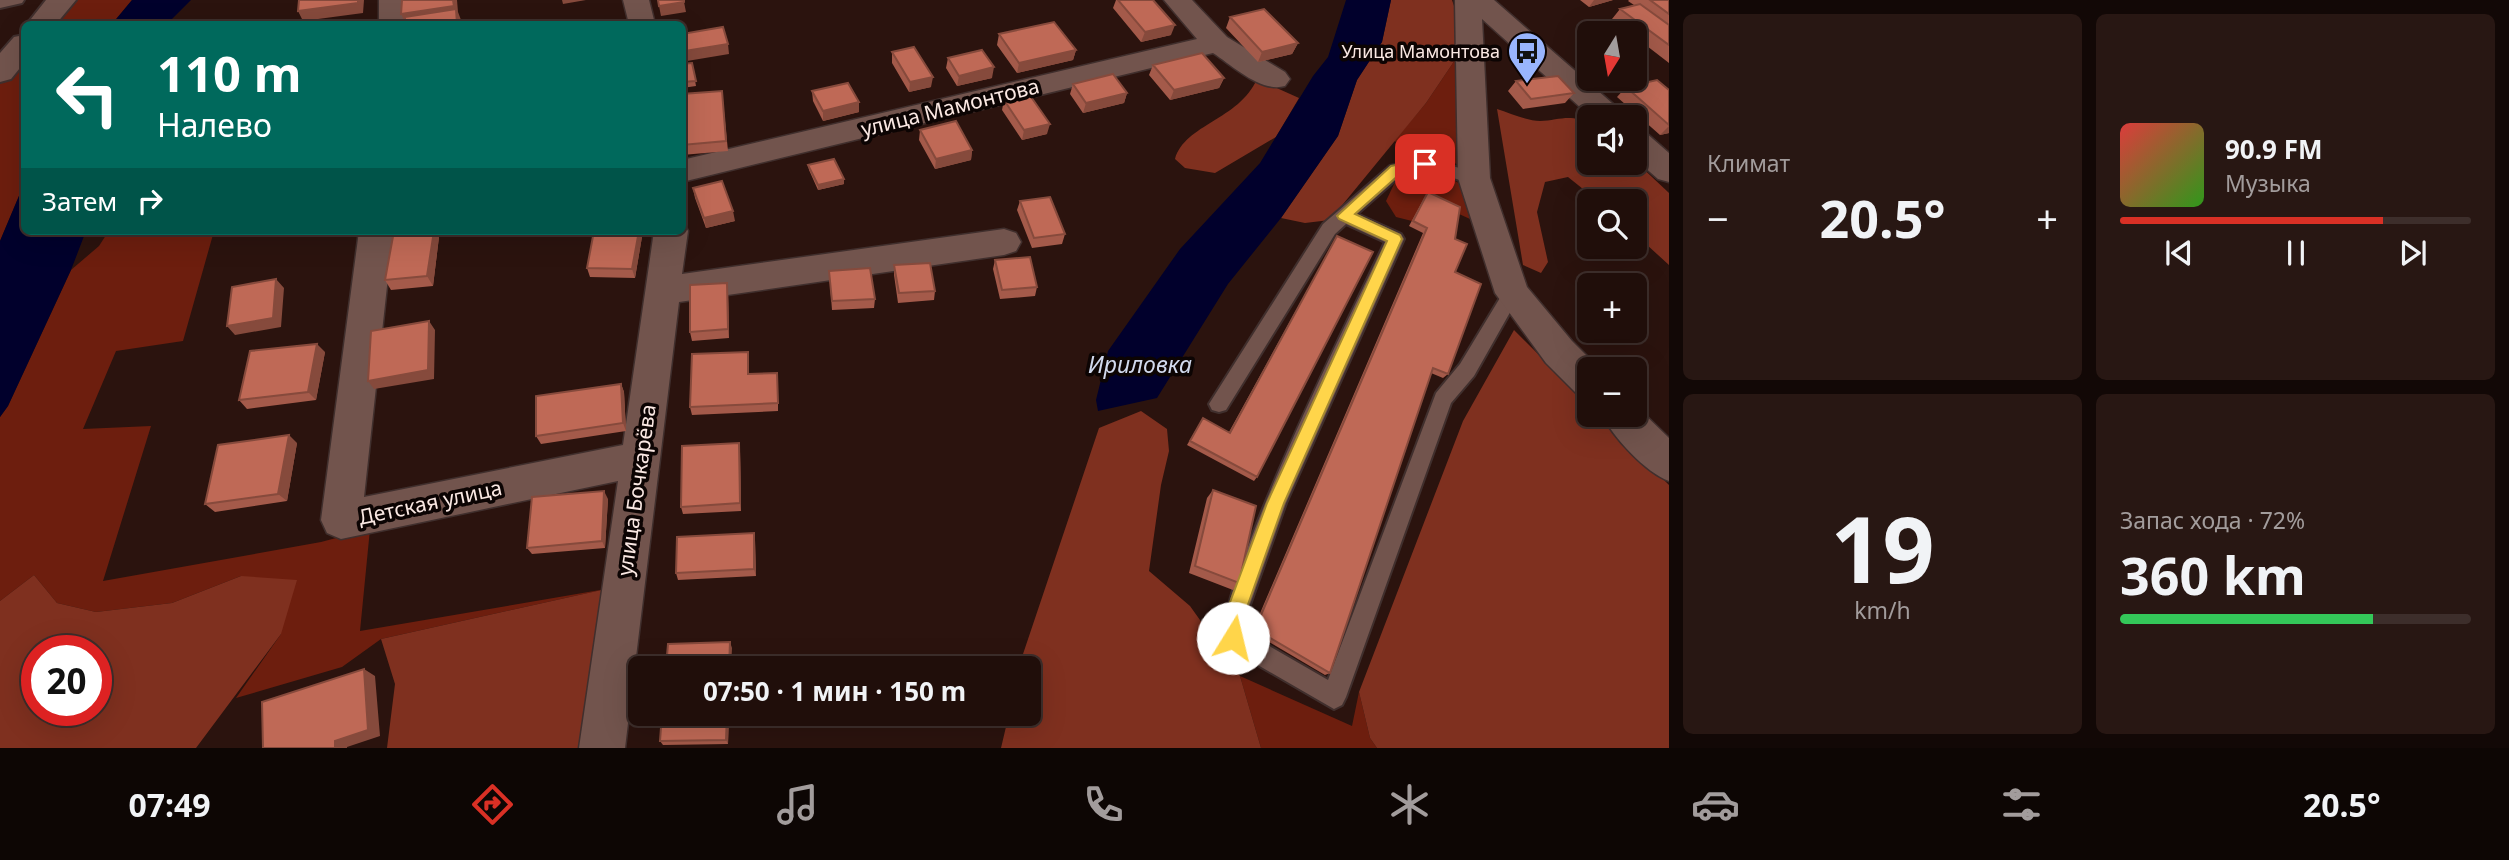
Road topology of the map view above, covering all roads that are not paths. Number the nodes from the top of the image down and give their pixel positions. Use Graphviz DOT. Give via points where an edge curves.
graph roads {
  1 [pos="17,0"];
  2 [pos="62,0"];
  3 [pos="392,0"];
  4 [pos="636,0"];
  5 [pos="1177,0"];
  6 [pos="1468,0"];
  7 [pos="1478,0"];
  8 [pos="0,4"];
  9 [pos="44,21"];
  10 [pos="392,21"];
  11 [pos="641,21"];
  12 [pos="1216,43"];
  13 [pos="21,48"];
  14 [pos="0,72"];
  15 [pos="1275,79"];
  16 [pos="1596,105"];
  17 [pos="1647,152"];
  18 [pos="686,171"];
  19 [pos="1669,171"];
  20 [pos="1474,178"];
  21 [pos="1344,216"];
  22 [pos="376,235"];
  23 [pos="671,235"];
  24 [pos="1004,242"];
  25 [pos="665,289"];
  26 [pos="1511,293"];
  27 [pos="1577,370"];
  28 [pos="1219,404"];
  29 [pos="1633,427"];
  30 [pos="640,459"];
  31 [pos="1669,464"];
  32 [pos="602,748"];
  1 -- 8 [label="lane"];
  2 -- 9 [label="street"];
  3 -- 10 [label="street"];
  4 -- 11 [label="street"];
  5 -- 12 [label="street"];
  6 -- 20 [label="street"];
  7 -- 16 [label="street"];
  12 -- 15 [label="street"];
  12 -- 18 [label="street, улица Мамонтова"];
  13 -- 14 [label="street"];
  17 -- 19 [label="street"];
  20 -- 21 [label="lane" via="1425,164 1396,170"];
  20 -- 26 [label="street"];
  21 -- 26 [label="lane" via="1395,239 1275,503 1236,613 1233,638 1334,697 1443,399 1467,370"];
  21 -- 28 [label="lane" via="1329,229"];
  22 -- 30 [label="street, Детская улица" via="341,520"];
  23 -- 25 [label="street, улица Бочкарёва"];
  24 -- 25 [label="street"];
  25 -- 30 [label="street, улица Бочкарёва"];
  26 -- 27 [label="street"];
  29 -- 31 [label="street"];
  30 -- 32 [label="street, улица Бочкарёва"];
}
